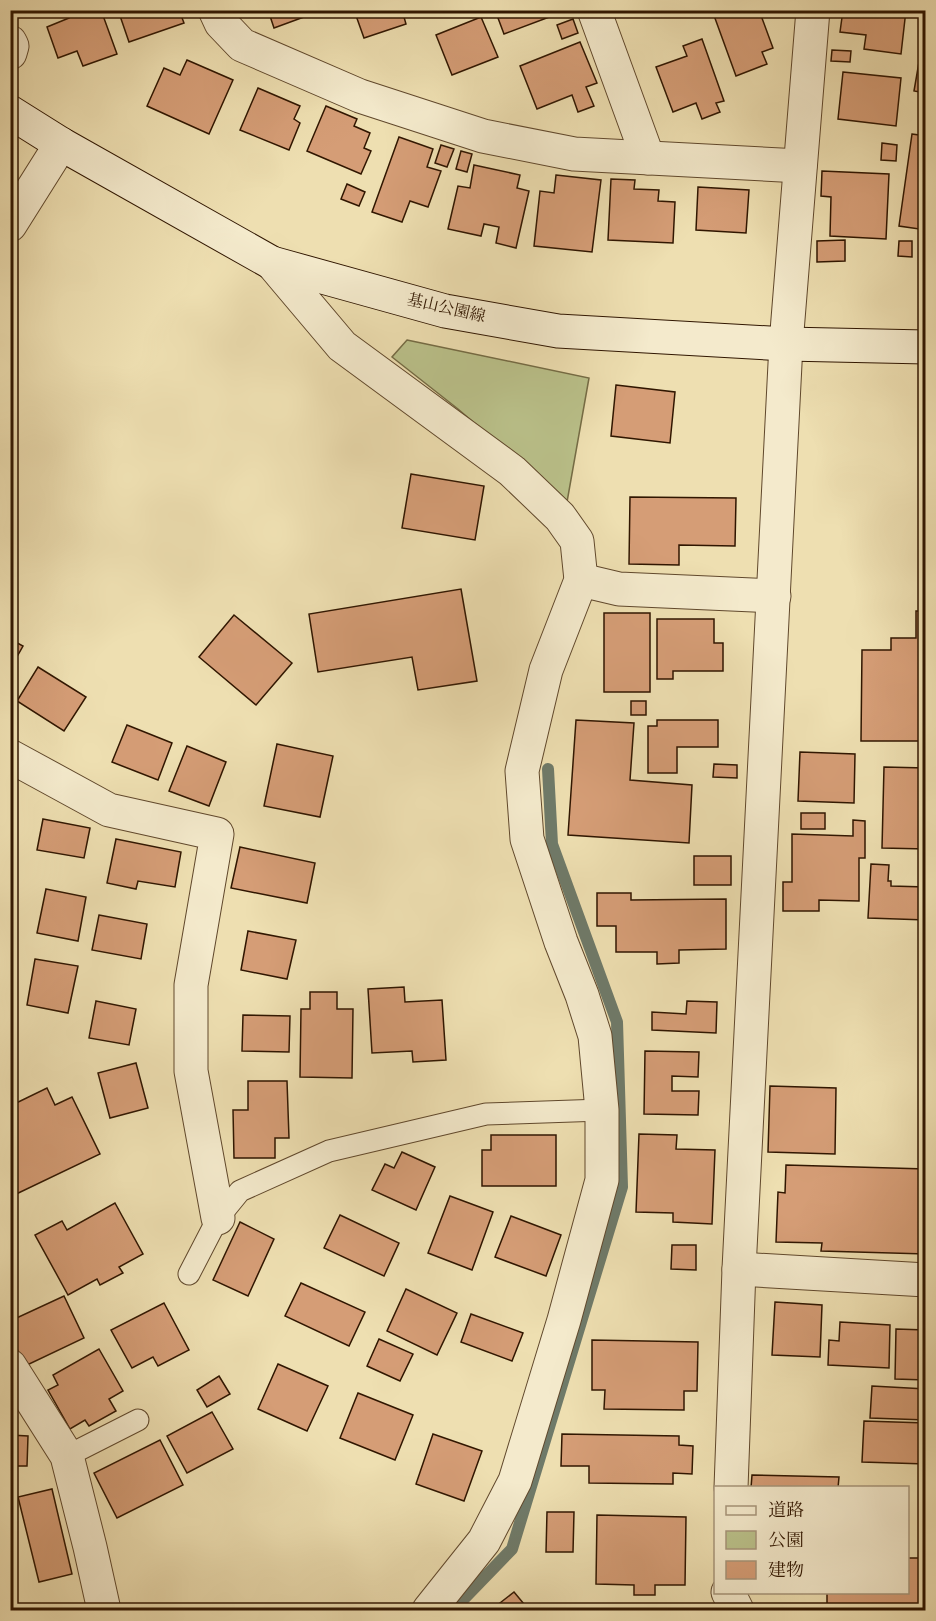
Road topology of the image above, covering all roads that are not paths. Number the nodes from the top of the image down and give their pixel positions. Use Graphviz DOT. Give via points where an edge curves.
graph roads {
  1 [pos="215,10"];
  2 [pos="594,10"];
  3 [pos="813,10"];
  4 [pos="10,42"];
  5 [pos="10,53"];
  6 [pos="10,112"];
  7 [pos="61,144"];
  8 [pos="648,158"];
  9 [pos="800,166"];
  10 [pos="10,225"];
  11 [pos="272,262"];
  12 [pos="786,344"];
  13 [pos="926,347"];
  14 [pos="581,580"];
  15 [pos="774,596"];
  16 [pos="12,765"];
  17 [pos="602,1110"];
  18 [pos="218,1218"];
  19 [pos="739,1269"];
  20 [pos="189,1274"];
  21 [pos="926,1280"];
  22 [pos="10,1366"];
  23 [pos="138,1420"];
  24 [pos="67,1456"];
  25 [pos="731,1486"];
  26 [pos="728,1594"];
  27 [pos="104,1611"];
  28 [pos="429,1611"];
  29 [pos="737,1611"];
  1 -- 8 [label="street" via="221,23 242,45 360,96 483,136 574,154"];
  2 -- 8 [label="street"];
  3 -- 9 [label="street"];
  4 -- 5 [label="street"];
  6 -- 7 [label="street, 基山公園線"];
  7 -- 10 [label="street"];
  7 -- 11 [label="street, 基山公園線"];
  8 -- 9 [label="street"];
  9 -- 12 [label="street"];
  11 -- 12 [label="street, 基山公園線" via="445,311 558,331"];
  11 -- 14 [label="street" via="342,345 512,471 560,517 577,541"];
  12 -- 13 [label="street, 基山公園線"];
  12 -- 15 [label="street"];
  14 -- 15 [label="street" via="619,589"];
  14 -- 17 [label="street" via="546,670 522,771 527,839 595,1036"];
  15 -- 19 [label="street"];
  16 -- 18 [label="street" via="109,810 217,834 191,985 191,1071"];
  17 -- 18 [label="lane" via="486,1114 329,1150 240,1191"];
  17 -- 28 [label="street" via="602,1180 515,1481 484,1541"];
  18 -- 20 [label="lane"];
  19 -- 21 [label="street"];
  19 -- 25 [label="street"];
  22 -- 24 [label="street"];
  23 -- 24 [label="lane"];
  24 -- 27 [label="street"];
  26 -- 29 [label="street"];
}
